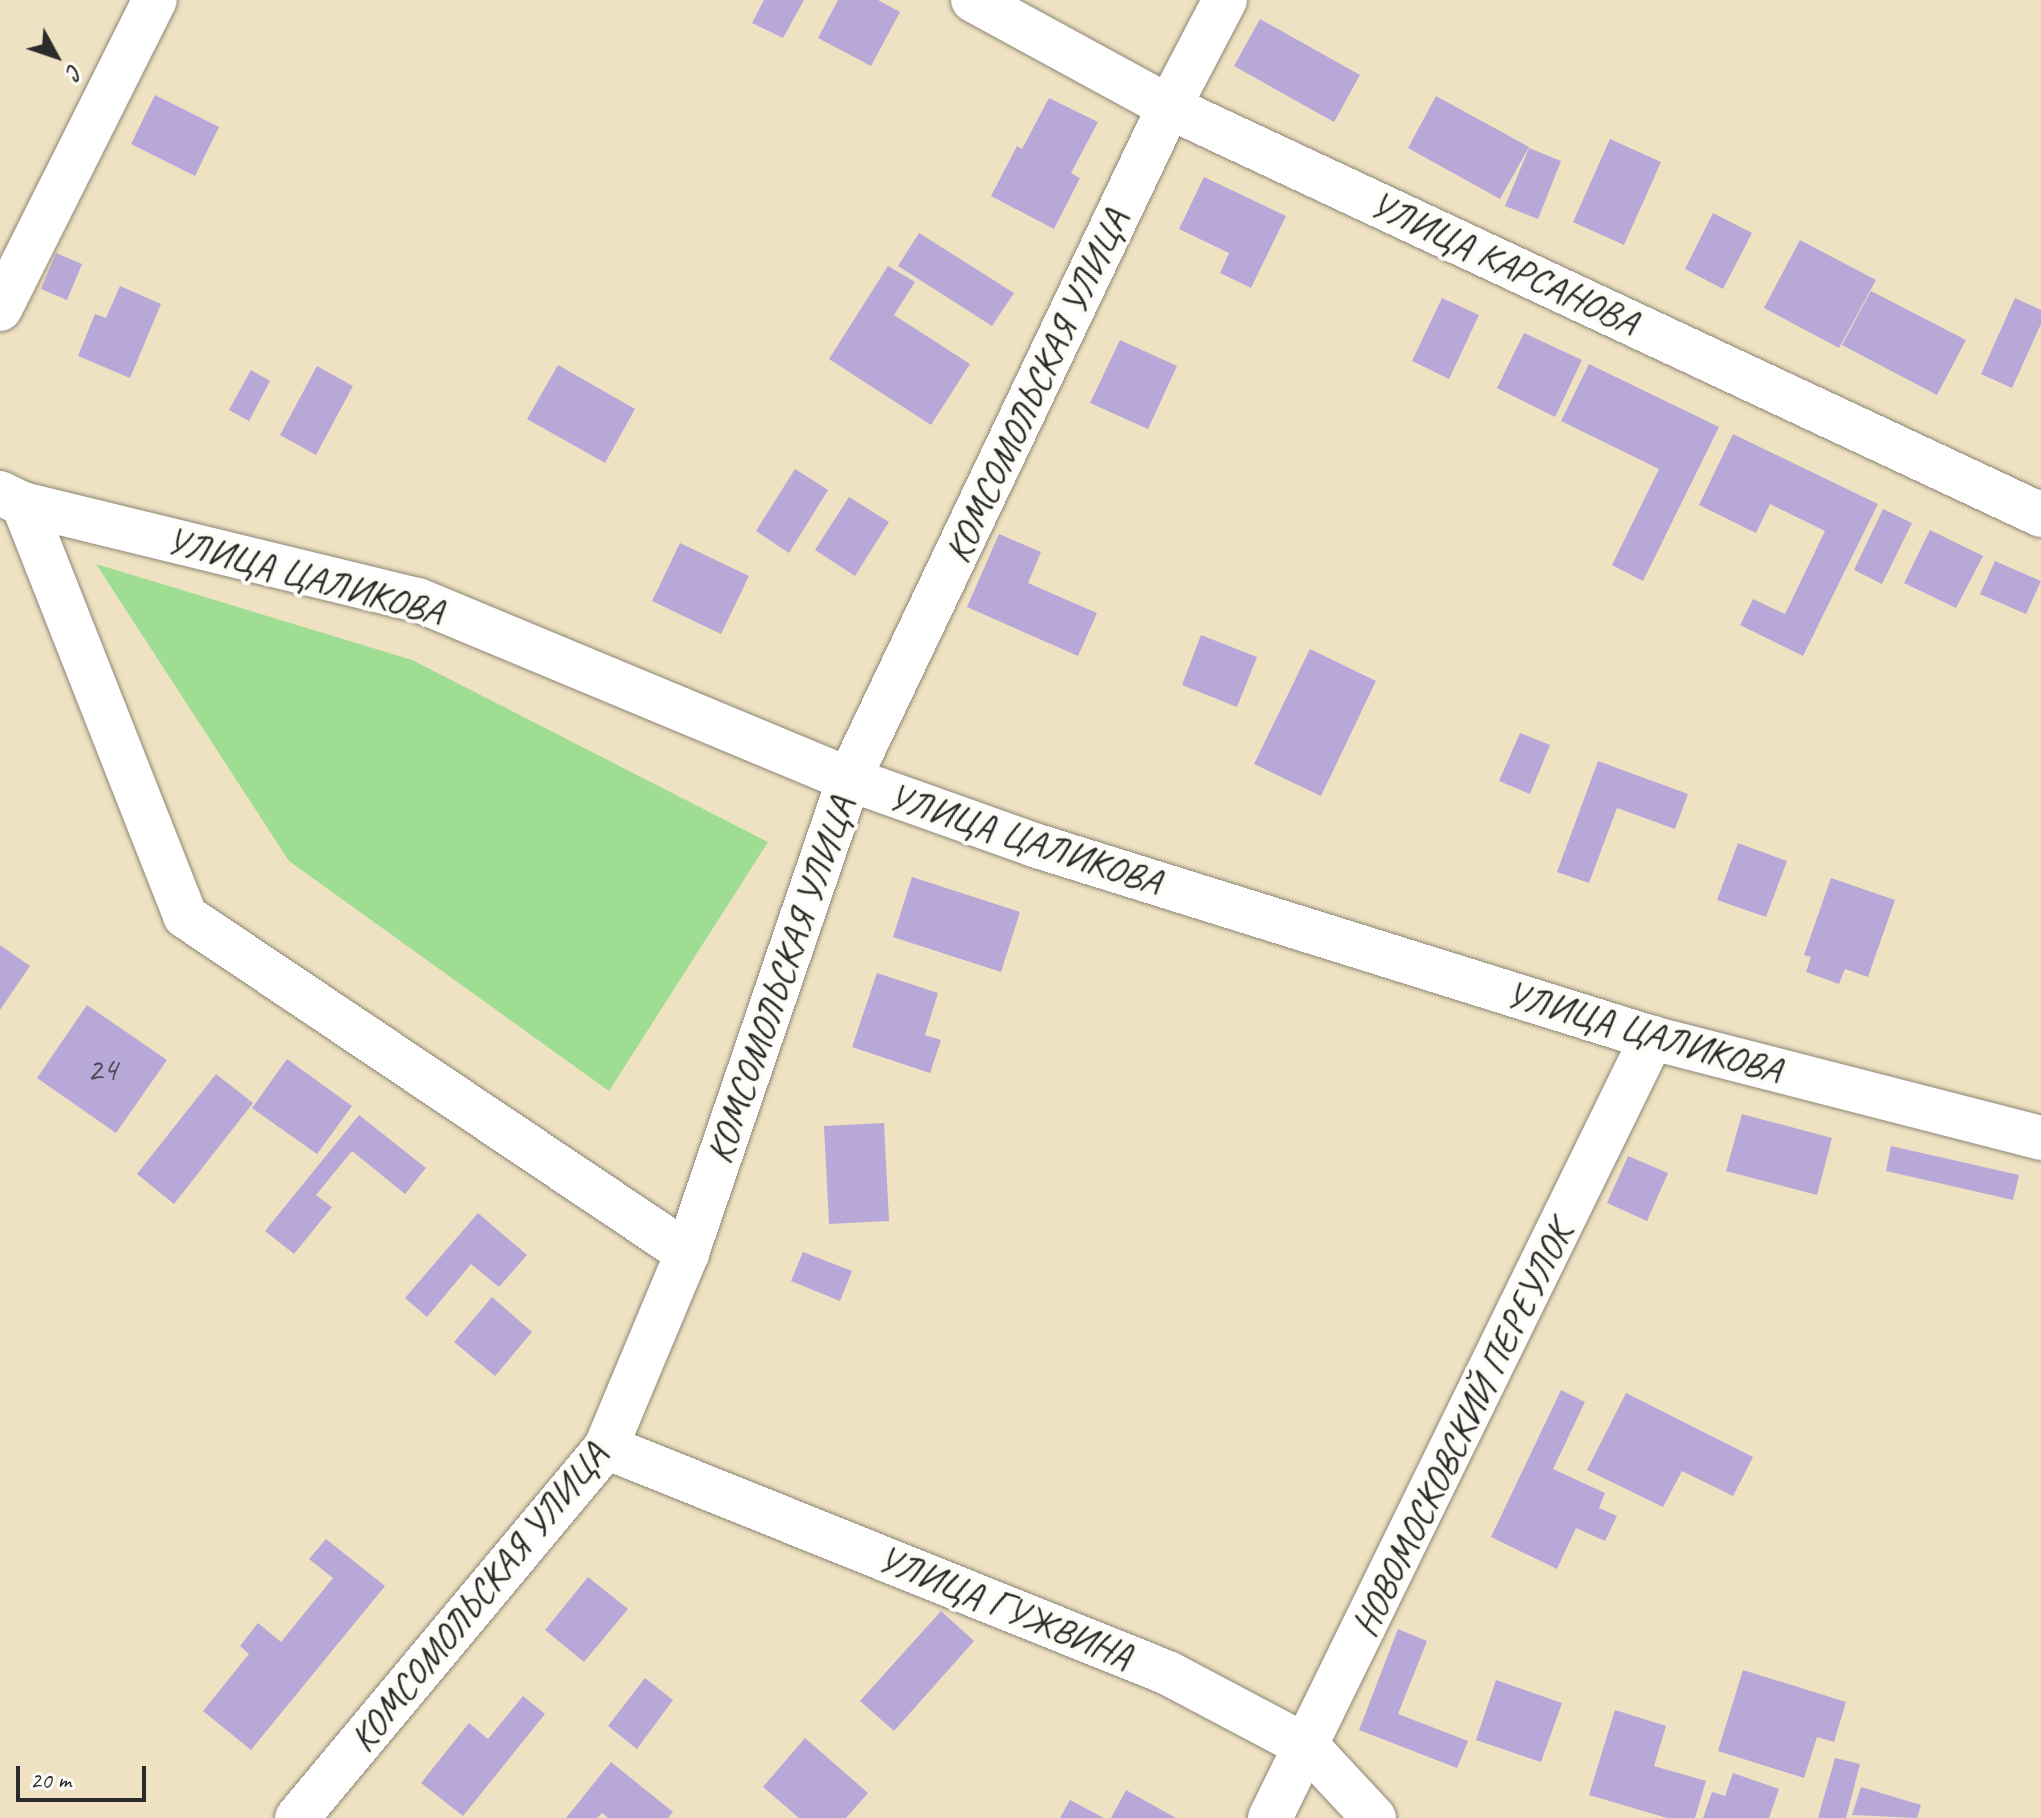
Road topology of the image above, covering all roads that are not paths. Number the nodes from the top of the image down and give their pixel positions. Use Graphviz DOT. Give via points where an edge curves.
graph roads {
  1 [pos="155,0"];
  2 [pos="973,0"];
  3 [pos="1225,0"];
  4 [pos="1169,107"];
  5 [pos="0,309"];
  6 [pos="12,498"];
  7 [pos="2041,515"];
  8 [pos="849,779"];
  9 [pos="1652,1038"];
  10 [pos="2041,1138"];
  11 [pos="687,1253"];
  12 [pos="606,1447"];
  13 [pos="1308,1747"];
  14 [pos="297,1818"];
  15 [pos="1270,1818"];
  16 [pos="1374,1818"];
  1 -- 5 [label="street"];
  2 -- 4 [label="street, УЛИЦА КАРСАНОВА"];
  3 -- 4 [label="street, КОМСОМОЛЬСКАЯ УЛИЦА"];
  4 -- 7 [label="street, УЛИЦА КАРСАНОВА"];
  4 -- 8 [label="street, КОМСОМОЛЬСКАЯ УЛИЦА"];
  6 -- 8 [label="street, УЛИЦА ЦАЛИКОВА" via="418,600"];
  6 -- 11 [label="street, УЛИЦА ЦАЛИКОВА" via="185,916"];
  8 -- 9 [label="street, УЛИЦА ЦАЛИКОВА" via="1034,845"];
  8 -- 11 [label="street, КОМСОМОЛЬСКАЯ УЛИЦА"];
  9 -- 10 [label="street, УЛИЦА ЦАЛИКОВА"];
  9 -- 13 [label="street, НОВОМОСКОВСКИЙ ПЕРЕУЛОК"];
  11 -- 12 [label="street, КОМСОМОЛЬСКАЯ УЛИЦА"];
  12 -- 13 [label="street, УЛИЦА ГУЖВИНА" via="1168,1673"];
  12 -- 14 [label="street, КОМСОМОЛЬСКАЯ УЛИЦА"];
  13 -- 15 [label="street, НОВОМОСКОВСКИЙ ПЕРЕУЛОК"];
  13 -- 16 [label="street, УЛИЦА ГУЖВИНА"];
}
